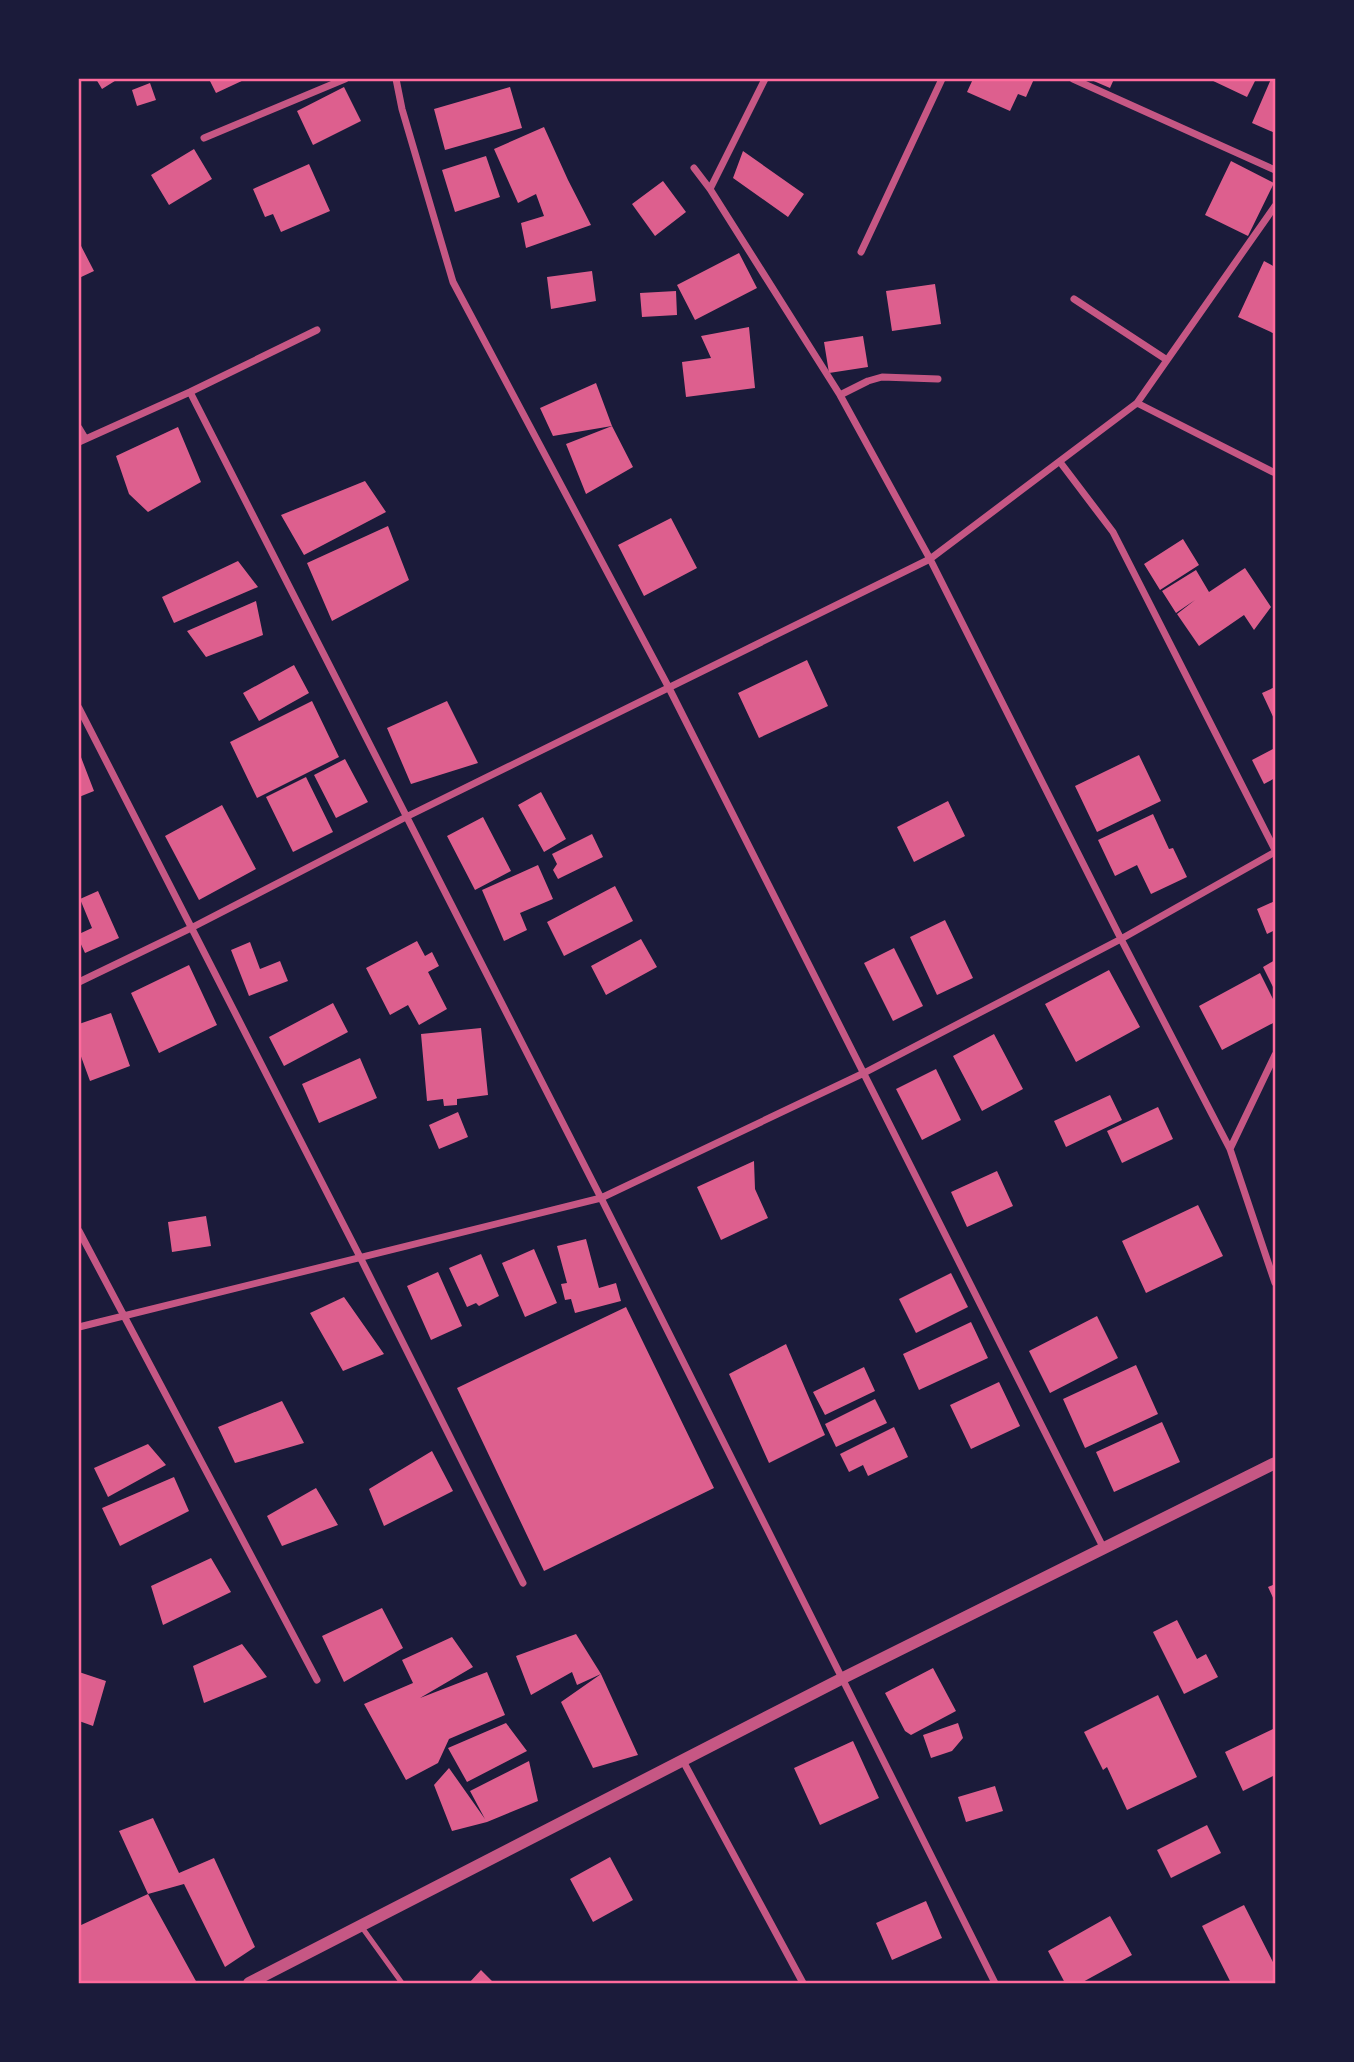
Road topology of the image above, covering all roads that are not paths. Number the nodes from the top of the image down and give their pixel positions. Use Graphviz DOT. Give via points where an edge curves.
graph roads {
  1 [pos="345,79"];
  2 [pos="396,79"];
  3 [pos="765,79"];
  4 [pos="942,79"];
  5 [pos="1073,79"];
  6 [pos="204,138"];
  7 [pos="694,168"];
  8 [pos="1275,170"];
  9 [pos="710,189"];
  10 [pos="1275,206"];
  11 [pos="861,252"];
  12 [pos="1074,299"];
  13 [pos="317,330"];
  14 [pos="1167,360"];
  15 [pos="938,379"];
  16 [pos="190,392"];
  17 [pos="840,396"];
  18 [pos="1137,403"];
  19 [pos="79,428"];
  20 [pos="82,440"];
  21 [pos="1060,462"];
  22 [pos="1275,473"];
  23 [pos="930,559"];
  24 [pos="669,688"];
  25 [pos="79,708"];
  26 [pos="406,817"];
  27 [pos="1275,851"];
  28 [pos="191,928"];
  29 [pos="1121,939"];
  30 [pos="79,982"];
  31 [pos="1275,1055"];
  32 [pos="864,1073"];
  33 [pos="1230,1149"];
  34 [pos="601,1198"];
  35 [pos="79,1231"];
  36 [pos="360,1257"];
  37 [pos="1275,1283"];
  38 [pos="124,1317"];
  39 [pos="79,1327"];
  40 [pos="1275,1463"];
  41 [pos="1104,1549"];
  42 [pos="523,1583"];
  43 [pos="842,1678"];
  44 [pos="317,1680"];
  45 [pos="682,1761"];
  46 [pos="361,1926"];
  47 [pos="249,1983"];
  48 [pos="402,1983"];
  49 [pos="803,1983"];
  50 [pos="995,1983"];
  1 -- 6 [label="street"];
  2 -- 24 [label="street" via="453,282"];
  3 -- 9 [label="street"];
  4 -- 11 [label="street"];
  5 -- 8 [label="street"];
  7 -- 9 [label="street"];
  9 -- 17 [label="street"];
  10 -- 14 [label="street"];
  12 -- 14 [label="street"];
  13 -- 16 [label="street"];
  14 -- 18 [label="street"];
  15 -- 17 [label="street" via="882,377"];
  16 -- 20 [label="street"];
  16 -- 26 [label="street"];
  17 -- 23 [label="street"];
  18 -- 21 [label="street"];
  18 -- 22 [label="street"];
  19 -- 20 [label="street"];
  21 -- 23 [label="street"];
  21 -- 27 [label="street" via="1113,533"];
  23 -- 24 [label="street"];
  23 -- 29 [label="street"];
  24 -- 26 [label="street"];
  24 -- 32 [label="street"];
  25 -- 28 [label="street"];
  26 -- 28 [label="street"];
  26 -- 34 [label="street"];
  27 -- 29 [label="street"];
  28 -- 30 [label="street"];
  28 -- 36 [label="street"];
  29 -- 32 [label="street"];
  29 -- 33 [label="street"];
  31 -- 33 [label="street"];
  32 -- 34 [label="street"];
  32 -- 41 [label="street"];
  33 -- 37 [label="street"];
  34 -- 36 [label="street"];
  34 -- 43 [label="street"];
  35 -- 38 [label="street"];
  36 -- 38 [label="street"];
  36 -- 42 [label="street"];
  38 -- 39 [label="street"];
  38 -- 44 [label="street"];
  40 -- 41 [label="street"];
  41 -- 43 [label="street"];
  43 -- 45 [label="street"];
  43 -- 50 [label="street"];
  45 -- 46 [label="street"];
  45 -- 49 [label="street"];
  46 -- 47 [label="street"];
  46 -- 48 [label="lane"];
}
